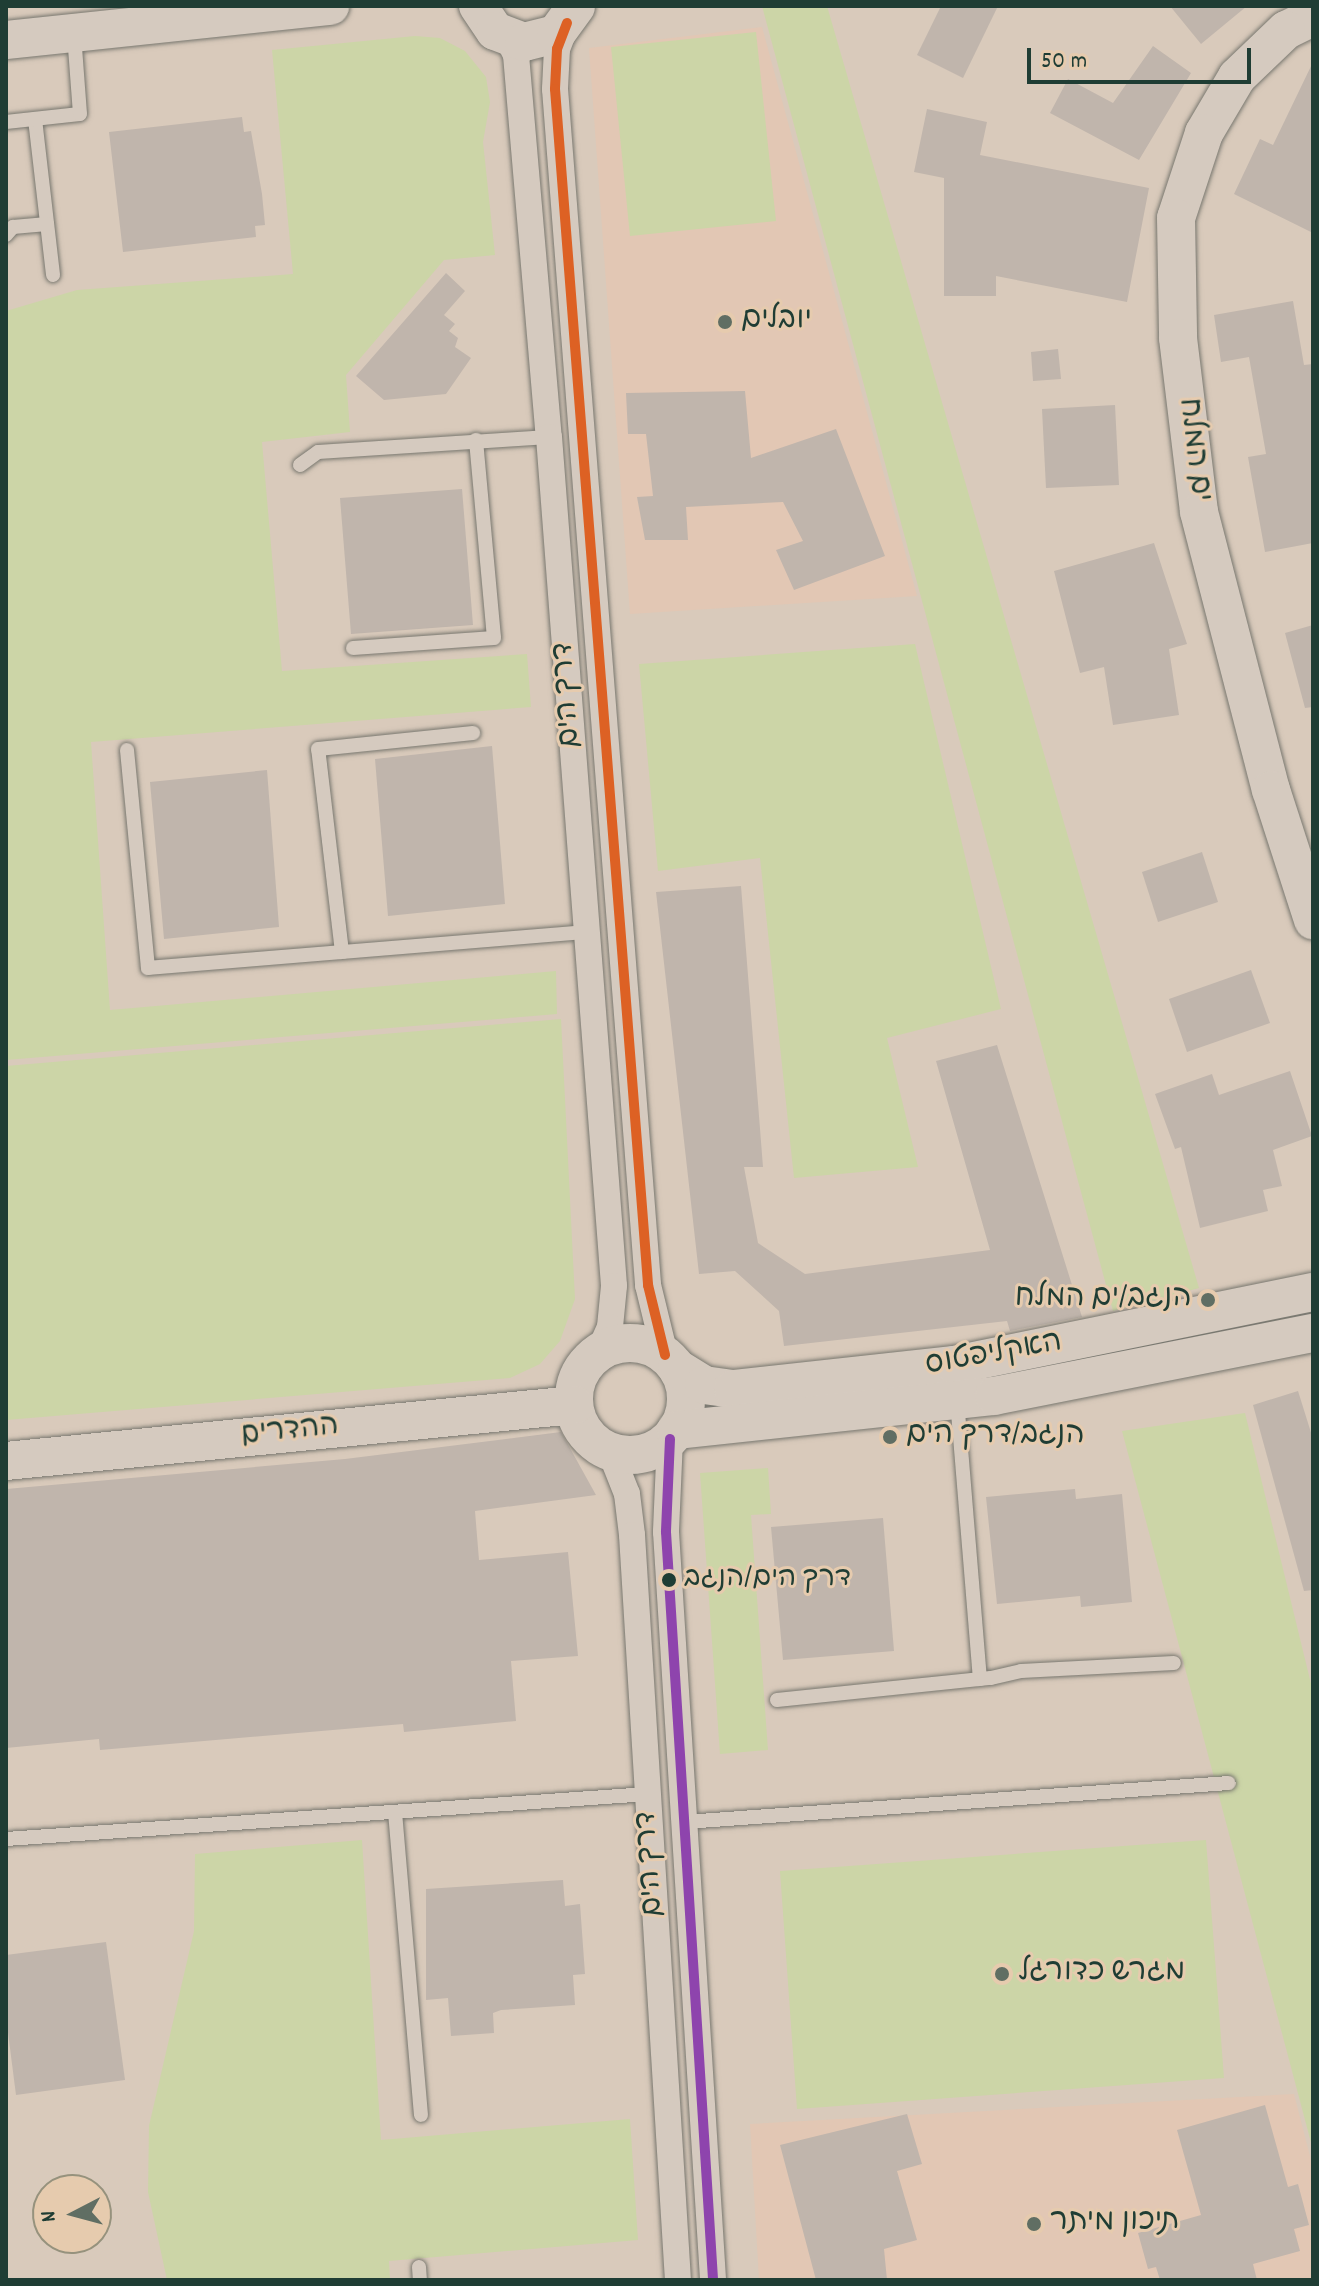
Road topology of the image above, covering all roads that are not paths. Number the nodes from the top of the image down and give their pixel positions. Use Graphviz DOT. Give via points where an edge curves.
graph roads {
  1 [pos="330,6"];
  2 [pos="444,6"];
  3 [pos="572,15"];
  4 [pos="1313,17"];
  5 [pos="490,21"];
  6 [pos="73,31"];
  7 [pos="6,40"];
  8 [pos="35,119"];
  9 [pos="6,122"];
  10 [pos="47,224"];
  11 [pos="6,235"];
  12 [pos="53,275"];
  13 [pos="549,437"];
  14 [pos="476,440"];
  15 [pos="300,465"];
  16 [pos="353,648"];
  17 [pos="473,733"];
  18 [pos="127,750"];
  19 [pos="1313,920"];
  20 [pos="587,932"];
  21 [pos="342,952"];
  22 [pos="1313,1292"];
  23 [pos="1313,1333"];
  24 [pos="599,1352"];
  25 [pos="671,1362"];
  26 [pos="957,1400"];
  27 [pos="574,1405"];
  28 [pos="673,1435"];
  29 [pos="610,1451"];
  30 [pos="6,1461"];
  31 [pos="1174,1663"];
  32 [pos="980,1679"];
  33 [pos="777,1700"];
  34 [pos="1229,1783"];
  35 [pos="648,1794"];
  36 [pos="395,1812"];
  37 [pos="685,1822"];
  38 [pos="6,1839"];
  39 [pos="421,2115"];
  40 [pos="678,2280"];
  41 [pos="713,2280"];
  1 -- 6 [label="street"];
  2 -- 5 [label="street"];
  3 -- 5 [label="street" via="541,41"];
  3 -- 25 [label="street, דרך הים" via="557,49 555,89 648,1285"];
  4 -- 19 [label="street, ים המלח" via="1286,30 1237,77 1204,133 1176,218 1178,338 1199,512 1271,790"];
  5 -- 13 [label="street, דרך הים" via="516,55"];
  6 -- 7 [label="street"];
  6 -- 8 [label="lane" via="80,114"];
  8 -- 9 [label="lane"];
  8 -- 10 [label="lane"];
  10 -- 11 [label="lane" via="13,227"];
  10 -- 12 [label="lane"];
  13 -- 14 [label="lane"];
  13 -- 20 [label="street, דרך הים"];
  14 -- 15 [label="lane" via="318,452"];
  14 -- 16 [label="lane" via="494,638"];
  17 -- 21 [label="lane" via="318,749"];
  18 -- 21 [label="lane" via="148,968"];
  20 -- 21 [label="lane"];
  20 -- 24 [label="street, דרך הים" via="614,1286 610,1327"];
  22 -- 25 [label="street, האקליפטוס" via="954,1365 733,1389 704,1385"];
  23 -- 26 [label="street, האקליפטוס"];
  24 -- 25 [label="street" via="633,1343"];
  24 -- 27 [label="street" via="582,1370"];
  25 -- 28 [label="street" via="686,1402"];
  26 -- 28 [label="street, האקליפטוס"];
  26 -- 32 [label="lane"];
  27 -- 29 [label="street" via="583,1430"];
  27 -- 30 [label="street, ההדרים"];
  28 -- 29 [label="street" via="645,1453"];
  28 -- 37 [label="street, דרך הים" via="666,1532"];
  29 -- 35 [label="street, דרך הים" via="629,1508"];
  31 -- 32 [label="lane" via="1021,1671"];
  32 -- 33 [label="lane"];
  34 -- 37 [label="lane"];
  35 -- 36 [label="lane"];
  35 -- 40 [label="street, דרך הים"];
  36 -- 38 [label="lane"];
  36 -- 39 [label="lane"];
  37 -- 41 [label="street, דרך הים"];
}
